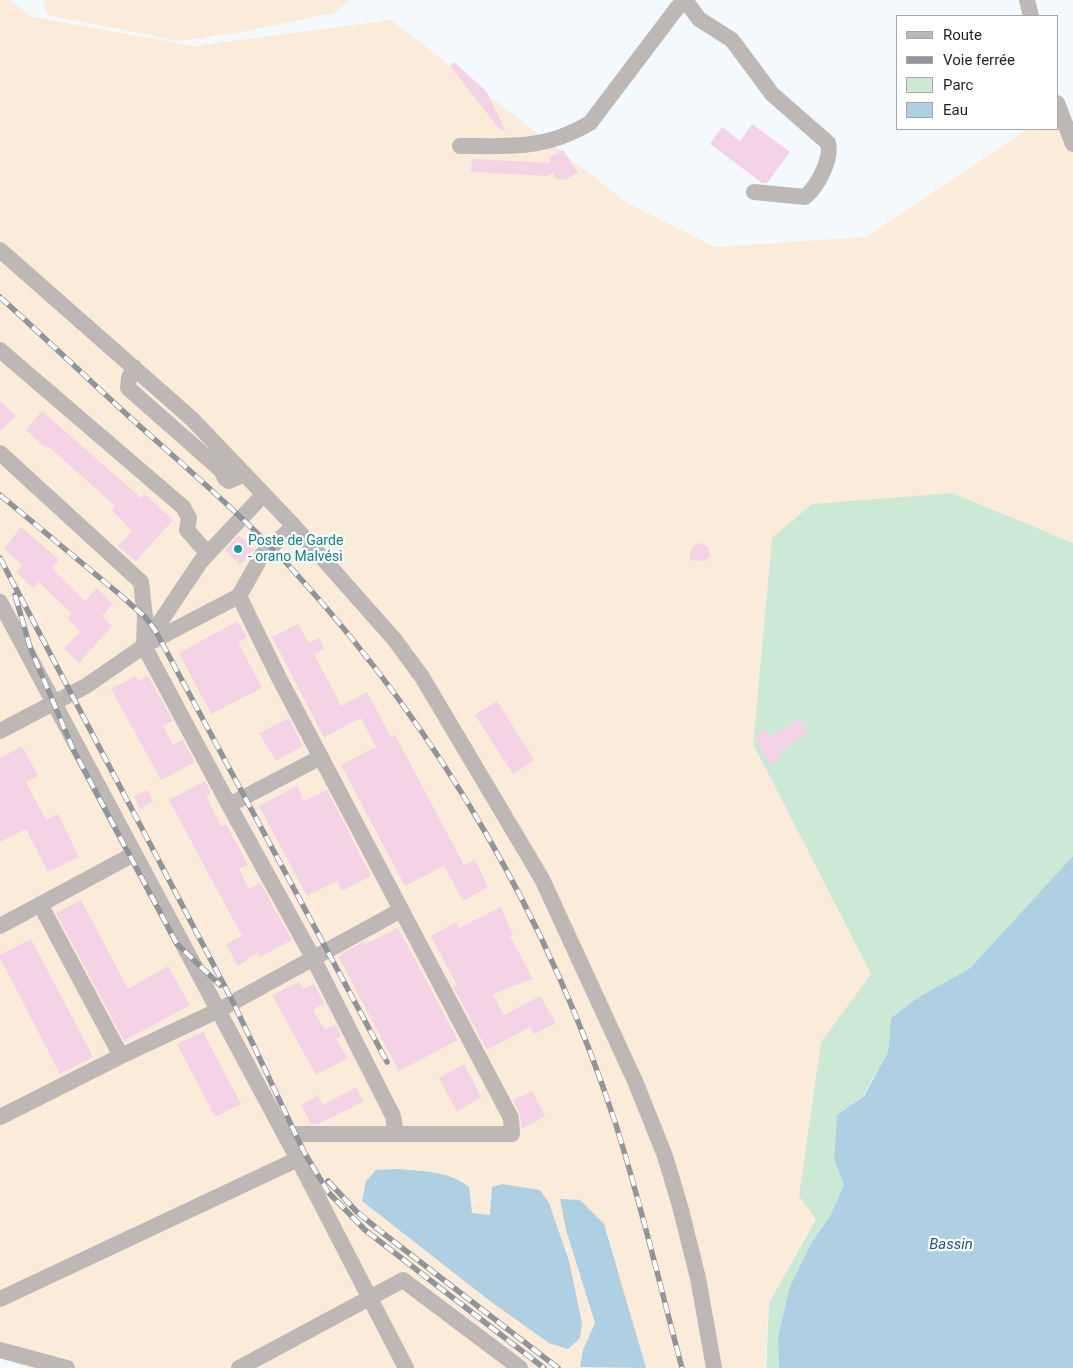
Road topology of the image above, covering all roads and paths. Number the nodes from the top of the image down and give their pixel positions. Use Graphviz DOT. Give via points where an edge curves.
graph roads {
  1 [pos="686,0"];
  2 [pos="1027,0"];
  3 [pos="1031,15"];
  4 [pos="1058,106"];
  5 [pos="1073,144"];
  6 [pos="460,146"];
  7 [pos="754,192"];
  8 [pos="0,250"];
  9 [pos="0,350"];
  10 [pos="0,453"];
  11 [pos="264,494"];
  12 [pos="294,526"];
  13 [pos="208,554"];
  14 [pos="239,596"];
  15 [pos="0,602"];
  16 [pos="144,646"];
  17 [pos="55,702"];
  18 [pos="0,731"];
  19 [pos="320,757"];
  20 [pos="229,805"];
  21 [pos="134,854"];
  22 [pos="40,904"];
  23 [pos="402,910"];
  24 [pos="0,926"];
  25 [pos="313,958"];
  26 [pos="219,1010"];
  27 [pos="121,1056"];
  28 [pos="0,1117"];
  29 [pos="396,1134"];
  30 [pos="287,1139"];
  31 [pos="298,1160"];
  32 [pos="370,1298"];
  33 [pos="0,1299"];
  34 [pos="0,1350"];
  35 [pos="67,1368"];
  36 [pos="240,1368"];
  37 [pos="406,1368"];
  38 [pos="520,1368"];
  39 [pos="714,1368"];
  1 -- 6 [label="street" via="590,123 575,132 528,146"];
  1 -- 7 [label="street" via="699,19 732,40 772,94 828,143 830,152 813,190 805,197"];
  2 -- 3 [label="street"];
  4 -- 5 [label="street"];
  8 -- 11 [label="street" via="192,419"];
  9 -- 13 [label="street" via="183,506 189,518 187,530"];
  10 -- 16 [label="street" via="141,582"];
  11 -- 12 [label="street"];
  11 -- 13 [label="street"];
  12 -- 14 [label="street" via="262,555"];
  12 -- 39 [label="street" via="394,639 422,677 542,879 620,1047 665,1156 698,1278"];
  13 -- 16 [label="street"];
  14 -- 16 [label="street"];
  14 -- 19 [label="street"];
  15 -- 17 [label="street"];
  16 -- 17 [label="street" via="86,686"];
  16 -- 20 [label="street"];
  17 -- 18 [label="street"];
  17 -- 21 [label="street"];
  19 -- 20 [label="street"];
  19 -- 23 [label="street"];
  20 -- 25 [label="street"];
  21 -- 22 [label="street"];
  21 -- 26 [label="street"];
  22 -- 24 [label="street"];
  22 -- 27 [label="street"];
  23 -- 25 [label="street"];
  23 -- 29 [label="street" via="511,1118 512,1134"];
  25 -- 26 [label="street"];
  25 -- 29 [label="street" via="393,1116"];
  26 -- 27 [label="street"];
  26 -- 30 [label="street"];
  27 -- 28 [label="street"];
  29 -- 30 [label="street" via="295,1134"];
  30 -- 31 [label="street"];
  31 -- 32 [label="street"];
  31 -- 33 [label="street"];
  32 -- 36 [label="street"];
  32 -- 37 [label="street"];
  32 -- 38 [label="street" via="403,1280"];
  34 -- 35 [label="street"];
}
